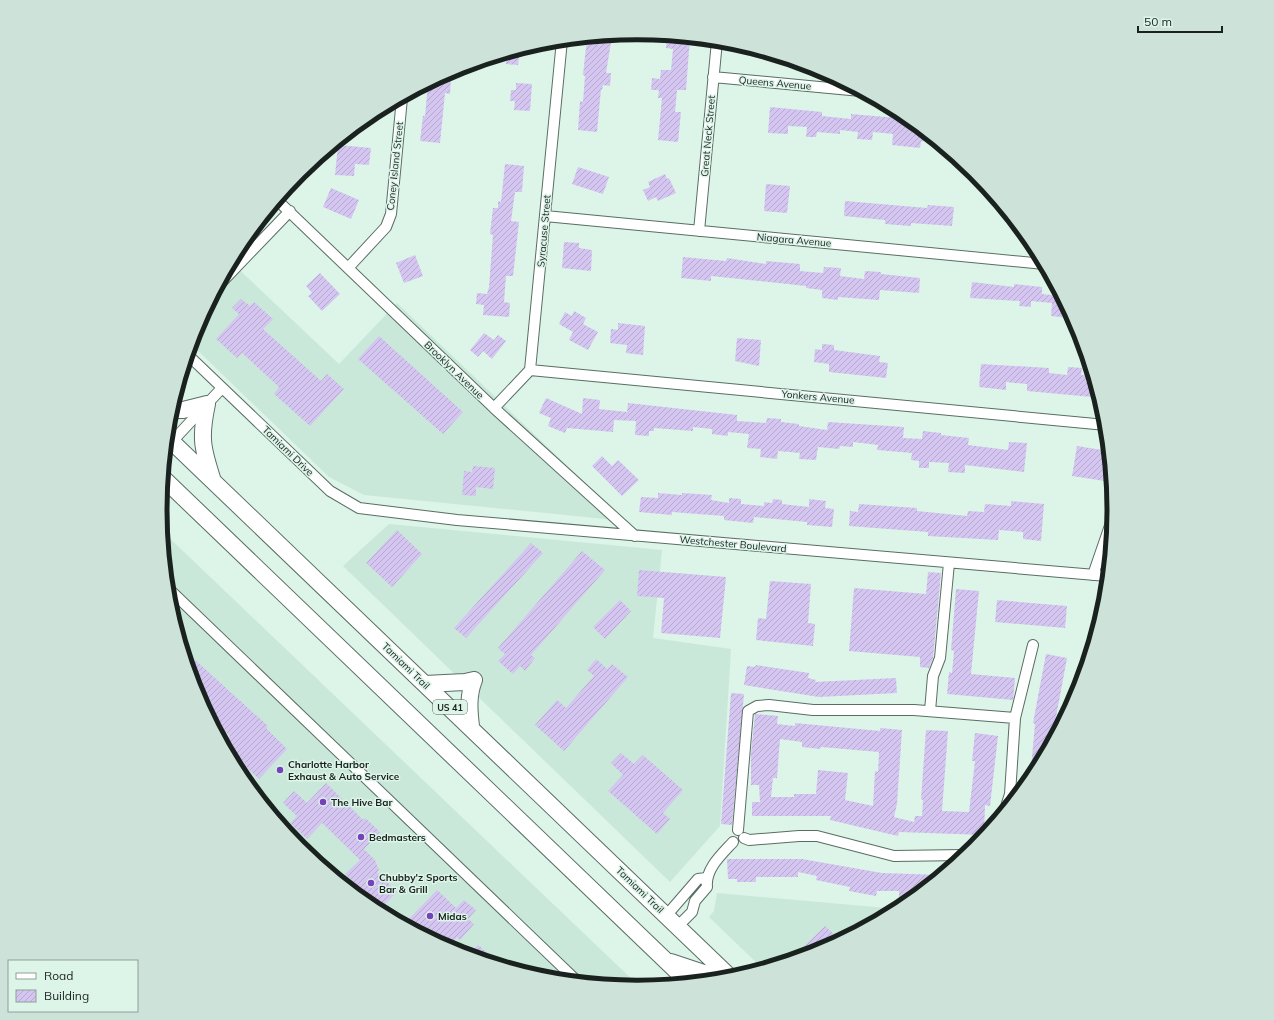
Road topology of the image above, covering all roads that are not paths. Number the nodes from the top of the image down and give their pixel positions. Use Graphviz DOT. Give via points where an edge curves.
graph roads {
  1 [pos="561,46"];
  2 [pos="716,47"];
  3 [pos="713,77"];
  4 [pos="850,91"];
  5 [pos="401,103"];
  6 [pos="281,204"];
  7 [pos="290,212"];
  8 [pos="545,216"];
  9 [pos="699,231"];
  10 [pos="1037,263"];
  11 [pos="348,268"];
  12 [pos="232,271"];
  13 [pos="192,359"];
  14 [pos="530,370"];
  15 [pos="222,388"];
  16 [pos="207,404"];
  17 [pos="494,408"];
  18 [pos="178,410"];
  19 [pos="1099,424"];
  20 [pos="173,437"];
  21 [pos="172,445"];
  22 [pos="212,480"];
  23 [pos="168,483"];
  24 [pos="359,508"];
  25 [pos="635,536"];
  26 [pos="1106,536"];
  27 [pos="949,562"];
  28 [pos="1092,575"];
  29 [pos="1102,576"];
  30 [pos="175,595"];
  31 [pos="1033,646"];
  32 [pos="425,684"];
  33 [pos="930,711"];
  34 [pos="1015,718"];
  35 [pos="470,726"];
  36 [pos="1009,797"];
  37 [pos="741,834"];
  38 [pos="954,856"];
  39 [pos="706,878"];
  40 [pos="672,921"];
  41 [pos="664,959"];
  42 [pos="725,972"];
  43 [pos="571,975"];
  44 [pos="706,975"];
  45 [pos="683,977"];
  1 -- 8 [label="street, Syracuse Street"];
  2 -- 3 [label="street, Great Neck Street"];
  3 -- 4 [label="street, Queens Avenue"];
  3 -- 9 [label="street, Great Neck Street"];
  5 -- 11 [label="street, Coney Island Street" via="390,214 386,227"];
  6 -- 7 [label="street, Brooklyn Avenue"];
  7 -- 11 [label="street, Brooklyn Avenue"];
  7 -- 12 [label="street"];
  8 -- 9 [label="street, Niagara Avenue"];
  8 -- 14 [label="street, Syracuse Street"];
  9 -- 10 [label="street, Niagara Avenue"];
  11 -- 17 [label="street, Brooklyn Avenue"];
  13 -- 15 [label="street"];
  14 -- 17 [label="street"];
  14 -- 19 [label="street, Yonkers Avenue"];
  15 -- 16 [label="street"];
  15 -- 24 [label="street, Tamiami Drive" via="330,491"];
  16 -- 18 [label="main road"];
  16 -- 20 [label="street"];
  16 -- 22 [label="main road" via="202,430 203,450"];
  17 -- 25 [label="street, Brooklyn Avenue"];
  21 -- 22 [label="main road, Tamiami Trail / US 41"];
  22 -- 32 [label="main road, Tamiami Trail / US 41"];
  23 -- 41 [label="main road"];
  24 -- 25 [label="street, Westchester Boulevard"];
  25 -- 27 [label="street, Westchester Boulevard"];
  26 -- 28 [label="street"];
  27 -- 28 [label="street, Westchester Boulevard"];
  27 -- 33 [label="street" via="940,658 933,676"];
  28 -- 29 [label="street, Westchester Boulevard"];
  30 -- 43 [label="street"];
  31 -- 34 [label="street"];
  32 -- 35 [label="main road, Tamiami Trail / US 41"];
  32 -- 35 [label="main road" via="474,680 469,709"];
  33 -- 34 [label="street"];
  33 -- 37 [label="street" via="813,710 769,705 757,706 748,711"];
  34 -- 36 [label="street"];
  35 -- 40 [label="main road, Tamiami Trail / US 41"];
  37 -- 38 [label="street" via="749,840 817,836 894,856"];
  37 -- 39 [label="street" via="740,843 733,842"];
  39 -- 40 [label="street" via="698,880"];
  39 -- 40 [label="street" via="707,887 695,901 692,912"];
  40 -- 42 [label="main road, Tamiami Trail / US 41"];
  41 -- 44 [label="main road"];
  41 -- 45 [label="main road"];
}
